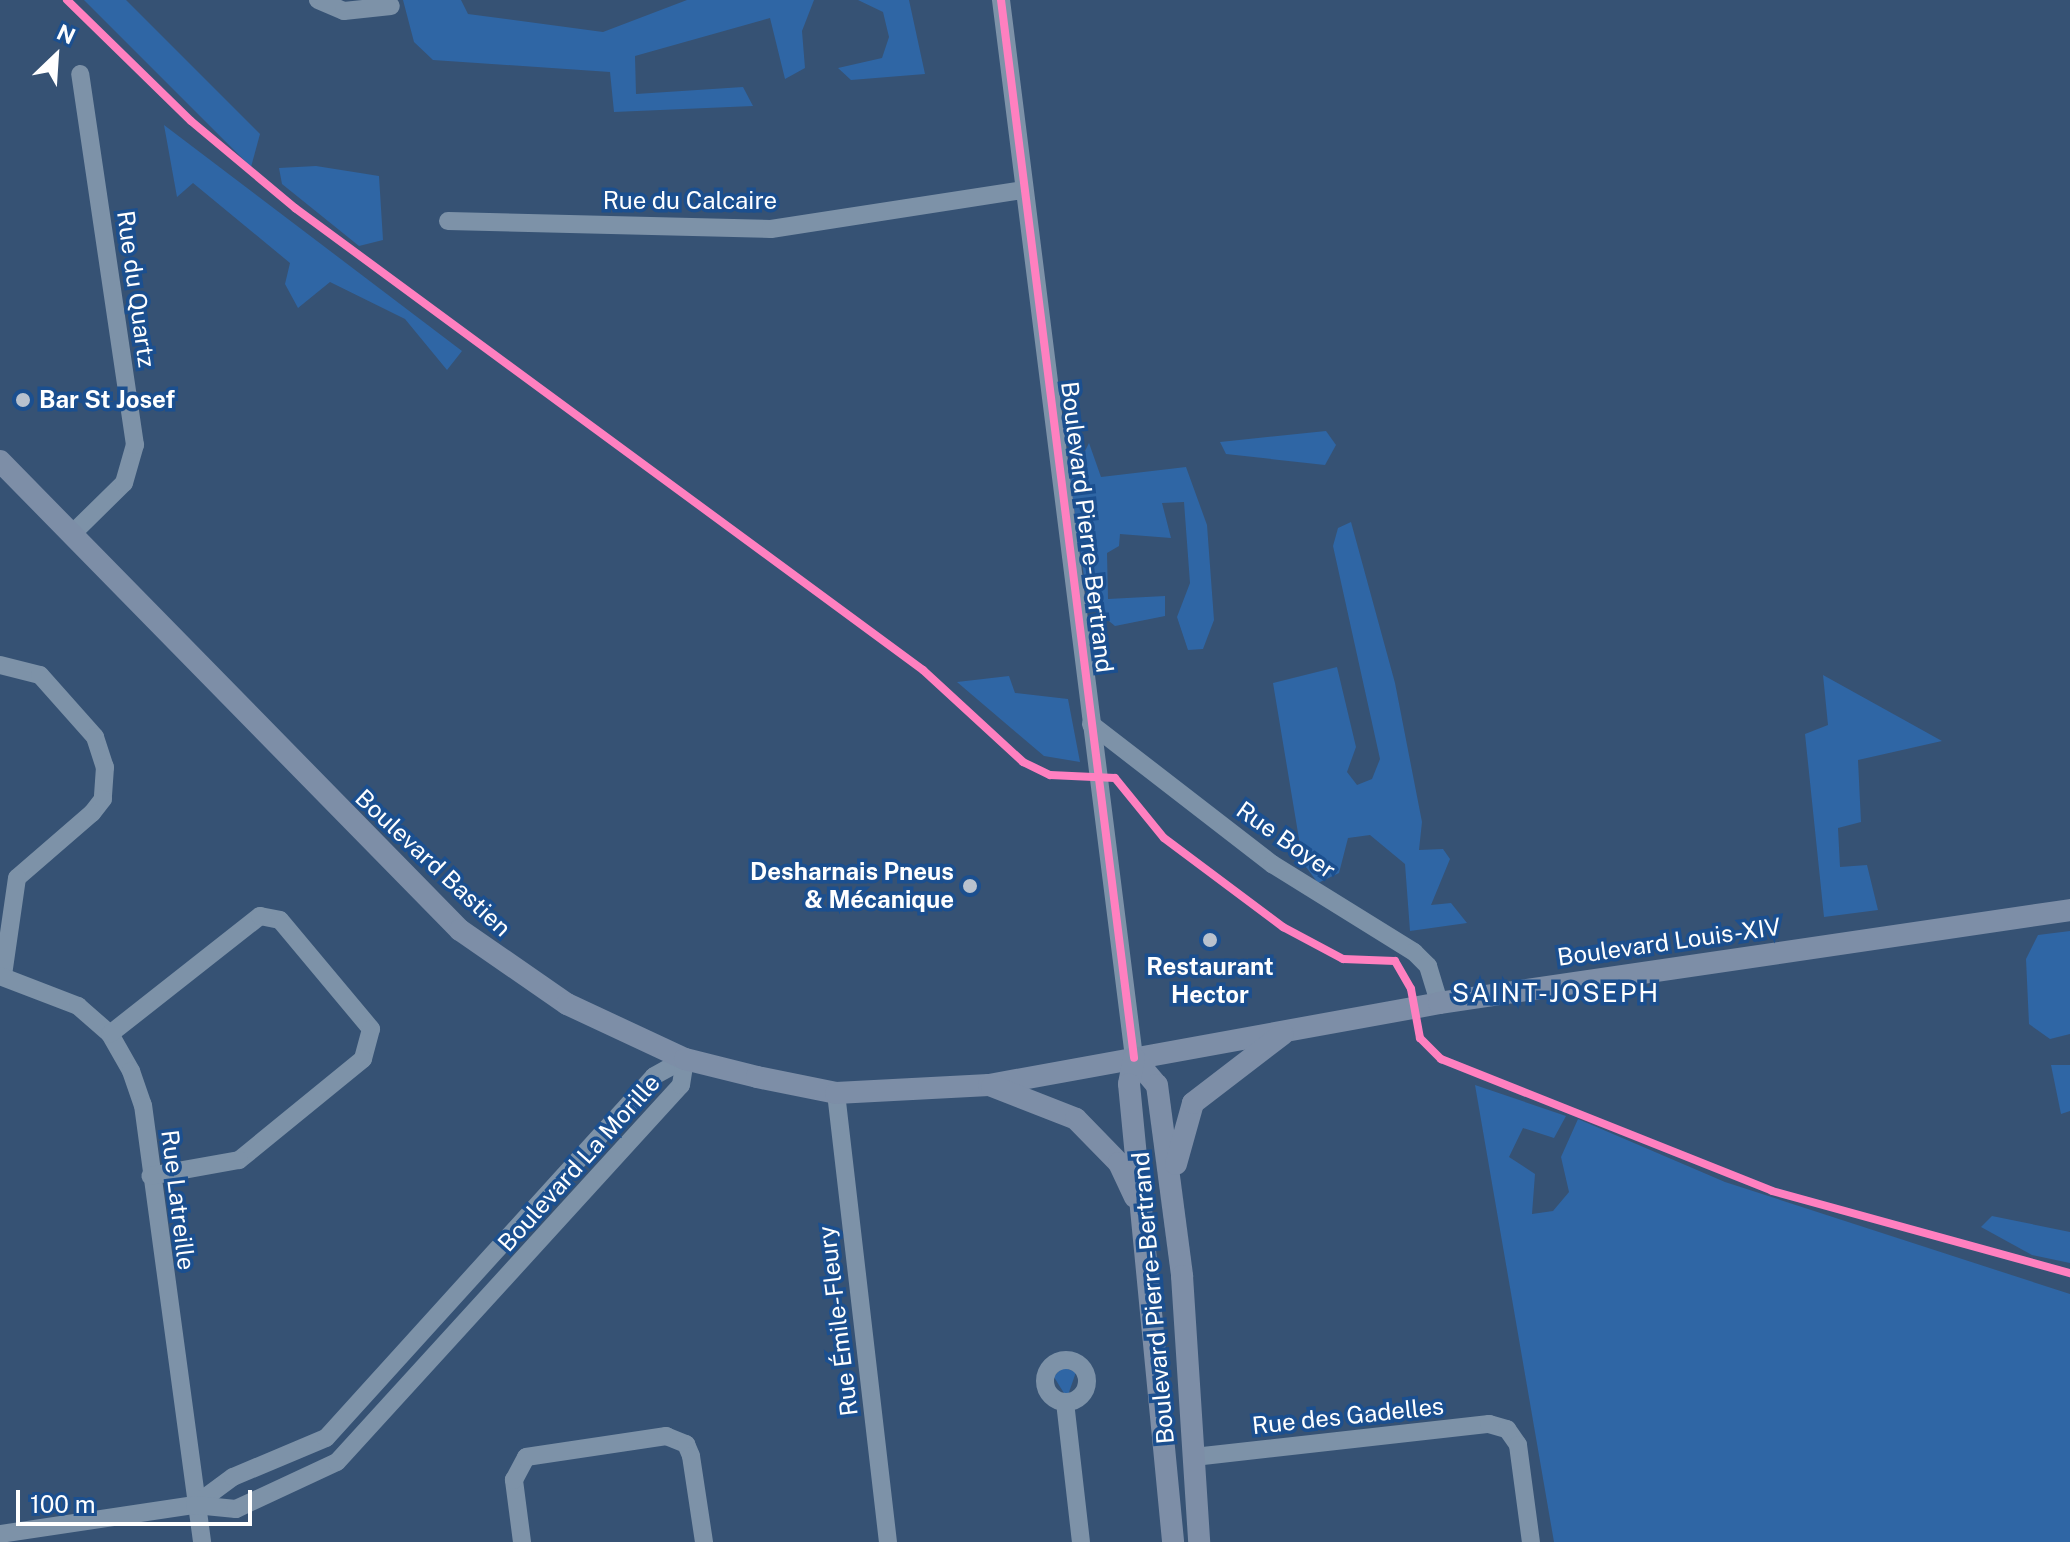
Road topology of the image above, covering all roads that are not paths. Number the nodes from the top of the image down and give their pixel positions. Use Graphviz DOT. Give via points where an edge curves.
graph roads {
  1 [pos="318,0"];
  2 [pos="1001,0"];
  3 [pos="391,6"];
  4 [pos="80,74"];
  5 [pos="1024,190"];
  6 [pos="448,221"];
  7 [pos="0,461"];
  8 [pos="71,535"];
  9 [pos="0,665"];
  10 [pos="1091,724"];
  11 [pos="2070,910"];
  12 [pos="2,975"];
  13 [pos="1439,1003"];
  14 [pos="1287,1031"];
  15 [pos="110,1034"];
  16 [pos="1134,1058"];
  17 [pos="685,1059"];
  18 [pos="989,1085"];
  19 [pos="836,1093"];
  20 [pos="150,1176"];
  21 [pos="1172,1197"];
  22 [pos="1143,1217"];
  23 [pos="1065,1402"];
  24 [pos="1194,1457"];
  25 [pos="195,1505"];
  26 [pos="0,1534"];
  27 [pos="202,1542"];
  28 [pos="522,1542"];
  29 [pos="704,1542"];
  30 [pos="888,1542"];
  31 [pos="1081,1542"];
  32 [pos="1173,1542"];
  33 [pos="1199,1542"];
  34 [pos="1531,1542"];
  1 -- 3 [label="street" via="344,11"];
  2 -- 5 [label="street, Boulevard Pierre-Bertrand"];
  4 -- 8 [label="street, Rue du Quartz" via="135,445 124,483"];
  5 -- 6 [label="street, Rue du Calcaire" via="771,229"];
  5 -- 10 [label="street, Boulevard Pierre-Bertrand"];
  7 -- 8 [label="main road, Boulevard Bastien"];
  8 -- 17 [label="main road, Boulevard Bastien" via="460,930 567,1004"];
  9 -- 12 [label="street" via="40,675 95,737 105,767 103,799 92,813 17,878"];
  10 -- 13 [label="street, Rue Boyer" via="1272,864 1414,952 1428,966"];
  10 -- 16 [label="street, Boulevard Pierre-Bertrand"];
  11 -- 13 [label="main road, Boulevard Louis-XIV"];
  12 -- 15 [label="street, Rue Latreille" via="46,988"];
  13 -- 14 [label="main road, Boulevard Louis-XIV"];
  14 -- 16 [label="main road, Boulevard Louis-XIV"];
  14 -- 21 [label="main road" via="1193,1103"];
  15 -- 20 [label="street, Rue Latreille" via="143,1105"];
  15 -- 20 [label="street" via="260,916 280,920 371,1029 363,1059 239,1160"];
  16 -- 18 [label="main road, Boulevard Bastien"];
  16 -- 21 [label="main road, Boulevard Pierre-Bertrand" via="1157,1085"];
  16 -- 22 [label="main road, Boulevard Pierre-Bertrand" via="1129,1084"];
  17 -- 19 [label="main road, Boulevard Bastien"];
  17 -- 25 [label="street, Boulevard La Morille" via="654,1076 326,1438 233,1477"];
  17 -- 25 [label="street, Boulevard La Morille" via="681,1085 363,1439 307,1481 236,1509"];
  18 -- 19 [label="main road, Boulevard Bastien"];
  18 -- 22 [label="main road" via="1076,1119 1119,1163"];
  19 -- 30 [label="street, Rue Émile-Fleury"];
  20 -- 25 [label="street, Rue Latreille"];
  21 -- 24 [label="main road, Boulevard Pierre-Bertrand"];
  22 -- 32 [label="main road, Boulevard Pierre-Bertrand"];
  23 -- 31 [label="street"];
  24 -- 33 [label="main road, Boulevard Pierre-Bertrand"];
  24 -- 34 [label="street, Rue des Gadelles" via="1489,1424 1507,1429 1518,1445"];
  25 -- 26 [label="street, Boulevard La Morille"];
  25 -- 27 [label="street, Rue Latreille"];
  28 -- 29 [label="street" via="514,1480 526,1457 666,1436 686,1444 691,1456"];
}
